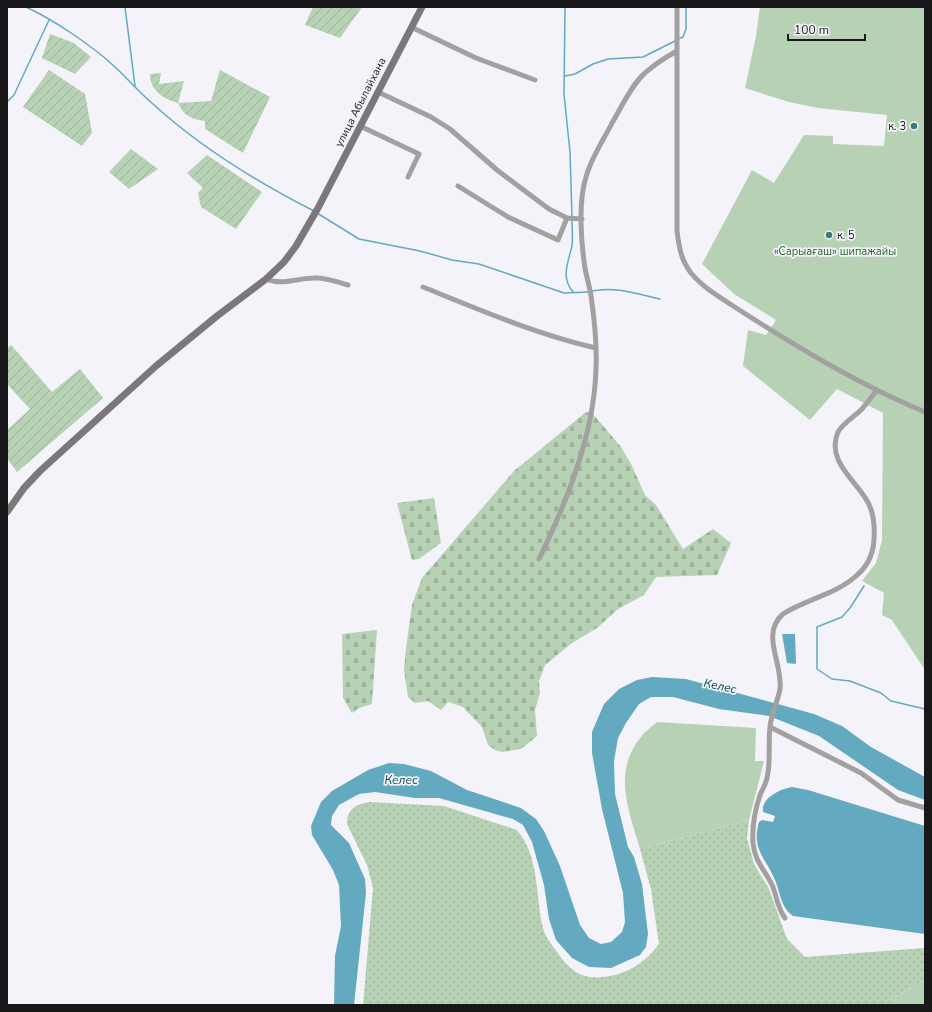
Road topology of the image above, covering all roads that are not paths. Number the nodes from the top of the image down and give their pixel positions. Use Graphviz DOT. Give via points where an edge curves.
graph roads {
  1 [pos="422,7"];
  2 [pos="677,7"];
  3 [pos="411,27"];
  4 [pos="677,51"];
  5 [pos="535,80"];
  6 [pos="378,92"];
  7 [pos="360,126"];
  8 [pos="408,177"];
  9 [pos="458,186"];
  10 [pos="567,218"];
  11 [pos="582,219"];
  12 [pos="266,280"];
  13 [pos="348,285"];
  14 [pos="423,287"];
  15 [pos="596,348"];
  16 [pos="877,390"];
  17 [pos="925,412"];
  18 [pos="7,512"];
  19 [pos="539,559"];
  20 [pos="770,727"];
  21 [pos="925,808"];
  22 [pos="785,918"];
  1 -- 3 [label="main road, улица Абылайхана"];
  2 -- 4 [label="street"];
  3 -- 5 [label="street" via="476,58"];
  3 -- 6 [label="main road, улица Абылайхана"];
  4 -- 11 [label="street" via="644,74 624,102 585,178"];
  4 -- 16 [label="street" via="677,231 679,252 684,262 705,287 770,329"];
  6 -- 7 [label="main road, улица Абылайхана"];
  6 -- 10 [label="street" via="450,129 497,170 549,209"];
  7 -- 8 [label="street" via="419,154"];
  7 -- 12 [label="main road, улица Абылайхана" via="296,246"];
  9 -- 10 [label="street" via="508,217 558,240"];
  10 -- 11 [label="street"];
  11 -- 15 [label="street" via="585,267 592,302"];
  12 -- 13 [label="street" via="279,283 323,278"];
  12 -- 18 [label="main road, улица Абылайхана" via="156,366 40,471"];
  14 -- 15 [label="street" via="514,323 566,341"];
  15 -- 19 [label="street" via="593,402 582,447 558,518"];
  16 -- 17 [label="street"];
  16 -- 20 [label="street" via="838,431 836,444 838,461 866,499 872,512 875,526 874,547 864,568 855,578 823,596 787,611 776,621 772,637 780,681"];
  20 -- 21 [label="street" via="861,773 898,800"];
  20 -- 22 [label="street" via="770,764 755,815 753,843 756,858"];
}
